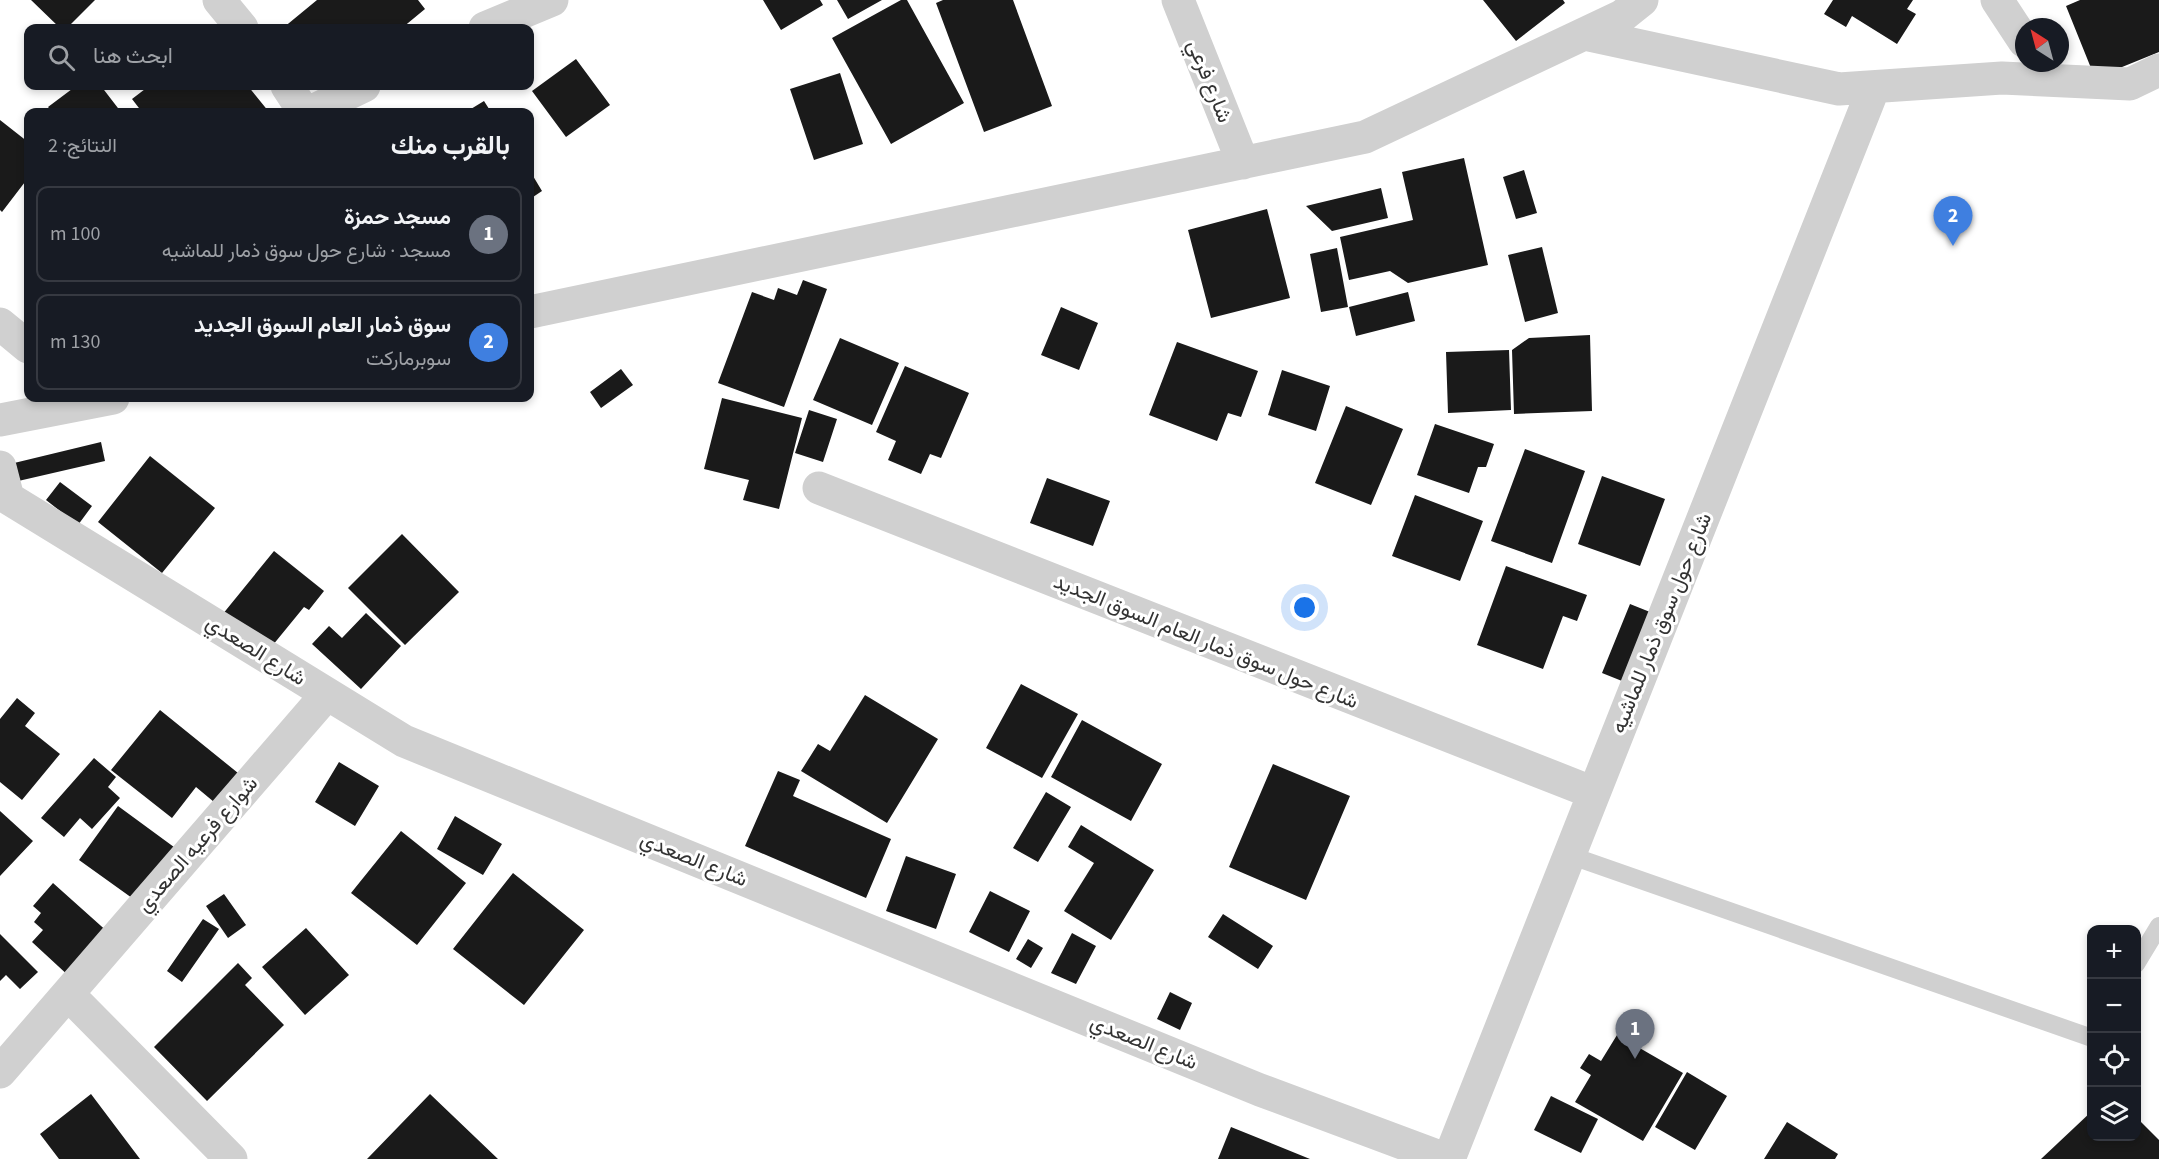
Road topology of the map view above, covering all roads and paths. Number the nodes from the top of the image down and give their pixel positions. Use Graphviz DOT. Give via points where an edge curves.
graph roads {
  1 [pos="219,0"];
  2 [pos="552,0"];
  3 [pos="1178,0"];
  4 [pos="1642,0"];
  5 [pos="1997,0"];
  6 [pos="239,24"];
  7 [pos="495,24"];
  8 [pos="2015,27"];
  9 [pos="1585,34"];
  10 [pos="2159,70"];
  11 [pos="2045,72"];
  12 [pos="1874,87"];
  13 [pos="290,90"];
  14 [pos="356,90"];
  15 [pos="301,108"];
  16 [pos="318,108"];
  17 [pos="1243,162"];
  18 [pos="534,311"];
  19 [pos="0,324"];
  20 [pos="24,344"];
  21 [pos="84,402"];
  22 [pos="0,420"];
  23 [pos="0,467"];
  24 [pos="819,488"];
  25 [pos="327,694"];
  26 [pos="1594,794"];
  27 [pos="1569,855"];
  28 [pos="2159,926"];
  29 [pos="2141,956"];
  30 [pos="68,994"];
  31 [pos="2087,1037"];
  32 [pos="0,1072"];
  33 [pos="231,1159"];
  34 [pos="1447,1159"];
  1 -- 6 [label="street"];
  2 -- 7 [label="street"];
  3 -- 17 [label="street, شارع فرعي"];
  4 -- 9 [label="street" via="1622,16"];
  5 -- 8 [label="street"];
  9 -- 12 [label="street" via="1839,89"];
  9 -- 17 [label="street" via="1365,137"];
  10 -- 11 [label="street" via="2130,84"];
  11 -- 12 [label="street"];
  12 -- 26 [label="street, شارع حول سوق ذمار للماشيه"];
  13 -- 15 [label="street"];
  14 -- 16 [label="street"];
  17 -- 18 [label="street"];
  19 -- 20 [label="street"];
  21 -- 22 [label="street"];
  23 -- 25 [label="street, شارع الصعدي" via="9,498"];
  24 -- 26 [label="street, شارع حول سوق ذمار العام السوق الجديد"];
  25 -- 30 [label="street, شوارع فرعيه الصعدي"];
  25 -- 34 [label="street, شارع الصعدي" via="404,741 1249,1085"];
  26 -- 27 [label="street, شارع حول سوق ذمار للماشيه"];
  27 -- 31 [label="lane"];
  27 -- 34 [label="street, شارع حول سوق ذمار للماشيه"];
  28 -- 29 [label="lane"];
  30 -- 32 [label="street, شوارع فرعيه الصعدي"];
  30 -- 33 [label="street"];
}
